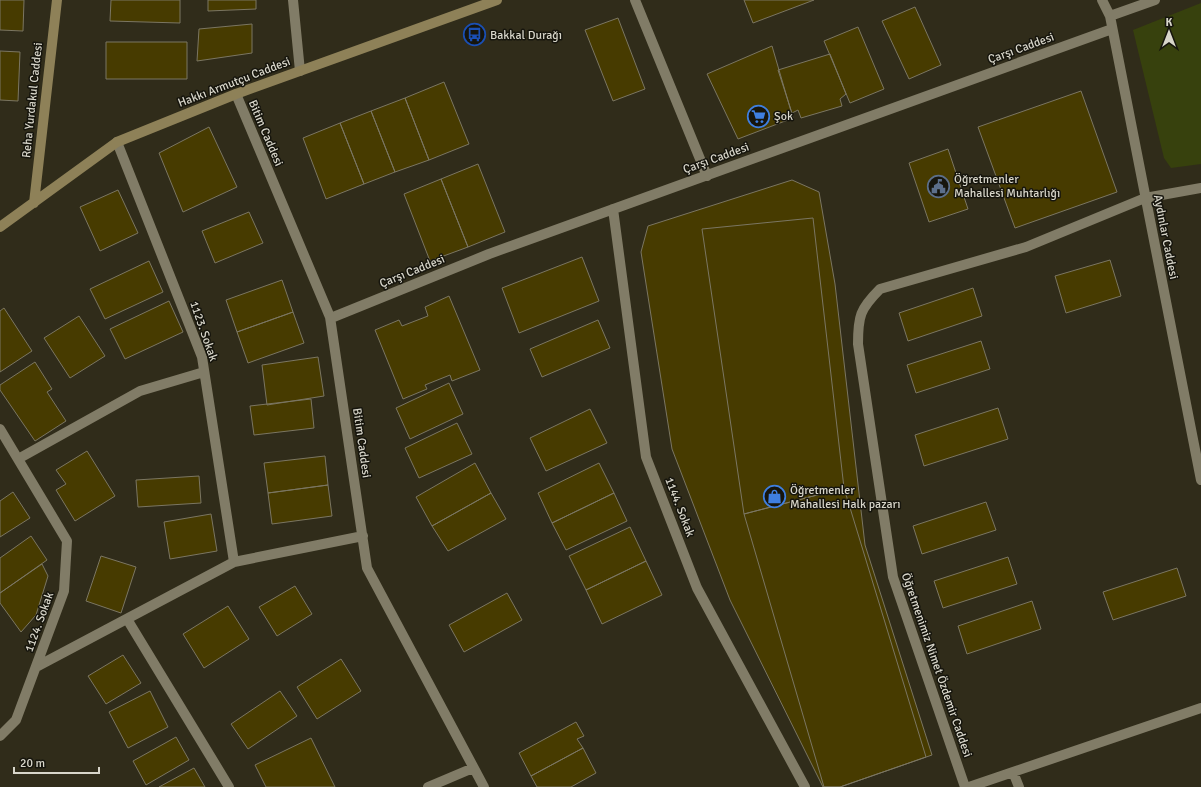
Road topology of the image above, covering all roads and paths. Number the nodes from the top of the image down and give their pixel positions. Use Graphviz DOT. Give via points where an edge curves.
graph roads {
  1 [pos="56,0"];
  2 [pos="292,0"];
  3 [pos="497,0"];
  4 [pos="635,0"];
  5 [pos="1102,0"];
  6 [pos="1155,0"];
  7 [pos="1110,16"];
  8 [pos="1112,29"];
  9 [pos="300,71"];
  10 [pos="236,94"];
  11 [pos="117,142"];
  12 [pos="707,176"];
  13 [pos="1201,188"];
  14 [pos="1146,198"];
  15 [pos="34,203"];
  16 [pos="613,209"];
  17 [pos="0,227"];
  18 [pos="331,318"];
  19 [pos="204,372"];
  20 [pos="0,430"];
  21 [pos="18,459"];
  22 [pos="1201,480"];
  23 [pos="363,536"];
  24 [pos="234,562"];
  25 [pos="126,619"];
  26 [pos="36,667"];
  27 [pos="1201,708"];
  28 [pos="0,736"];
  29 [pos="474,768"];
  30 [pos="1013,772"];
  31 [pos="229,787"];
  32 [pos="428,787"];
  33 [pos="484,787"];
  34 [pos="805,787"];
  35 [pos="965,787"];
  36 [pos="969,787"];
  37 [pos="1019,787"];
  1 -- 15 [label="main road, Reha Yurdakul Caddesi"];
  2 -- 9 [label="street"];
  3 -- 9 [label="main road, Hakkı Armutçu Caddesi"];
  4 -- 12 [label="street"];
  5 -- 7 [label="street, Aydınlar Caddesi"];
  6 -- 7 [label="street"];
  7 -- 8 [label="street, Aydınlar Caddesi"];
  8 -- 12 [label="street, Çarşı Caddesi"];
  8 -- 14 [label="street, Aydınlar Caddesi"];
  9 -- 10 [label="main road, Hakkı Armutçu Caddesi"];
  10 -- 11 [label="main road, Hakkı Armutçu Caddesi"];
  10 -- 18 [label="street, Bitim Caddesi"];
  11 -- 15 [label="main road, Hakkı Armutçu Caddesi"];
  11 -- 19 [label="street, 1123. Sokak" via="202,357"];
  12 -- 16 [label="street, Çarşı Caddesi"];
  13 -- 14 [label="street, Öğretmenimiz Nimet Özdemir Caddesi"];
  14 -- 22 [label="street, Aydınlar Caddesi"];
  14 -- 35 [label="street, Öğretmenimiz Nimet Özdemir Caddesi" via="1026,247 880,289 865,303 858,324 858,344 893,577"];
  15 -- 17 [label="main road, Hakkı Armutçu Caddesi"];
  16 -- 18 [label="street, Çarşı Caddesi" via="489,254"];
  16 -- 34 [label="street, 1144. Sokak" via="646,457 697,588"];
  18 -- 23 [label="street, Bitim Caddesi"];
  19 -- 21 [label="street" via="140,391"];
  19 -- 24 [label="street, 1123. Sokak"];
  20 -- 21 [label="street, 1124. Sokak"];
  21 -- 26 [label="street, 1124. Sokak" via="67,541 64,590"];
  23 -- 24 [label="street"];
  23 -- 29 [label="street, Bitim Caddesi" via="367,568"];
  24 -- 25 [label="street"];
  25 -- 26 [label="street"];
  25 -- 31 [label="street"];
  26 -- 28 [label="street, 1124. Sokak" via="16,720"];
  27 -- 30 [label="street"];
  29 -- 32 [label="street"];
  29 -- 33 [label="street, Bitim Caddesi"];
  30 -- 36 [label="street"];
  30 -- 37 [label="street"];
}
